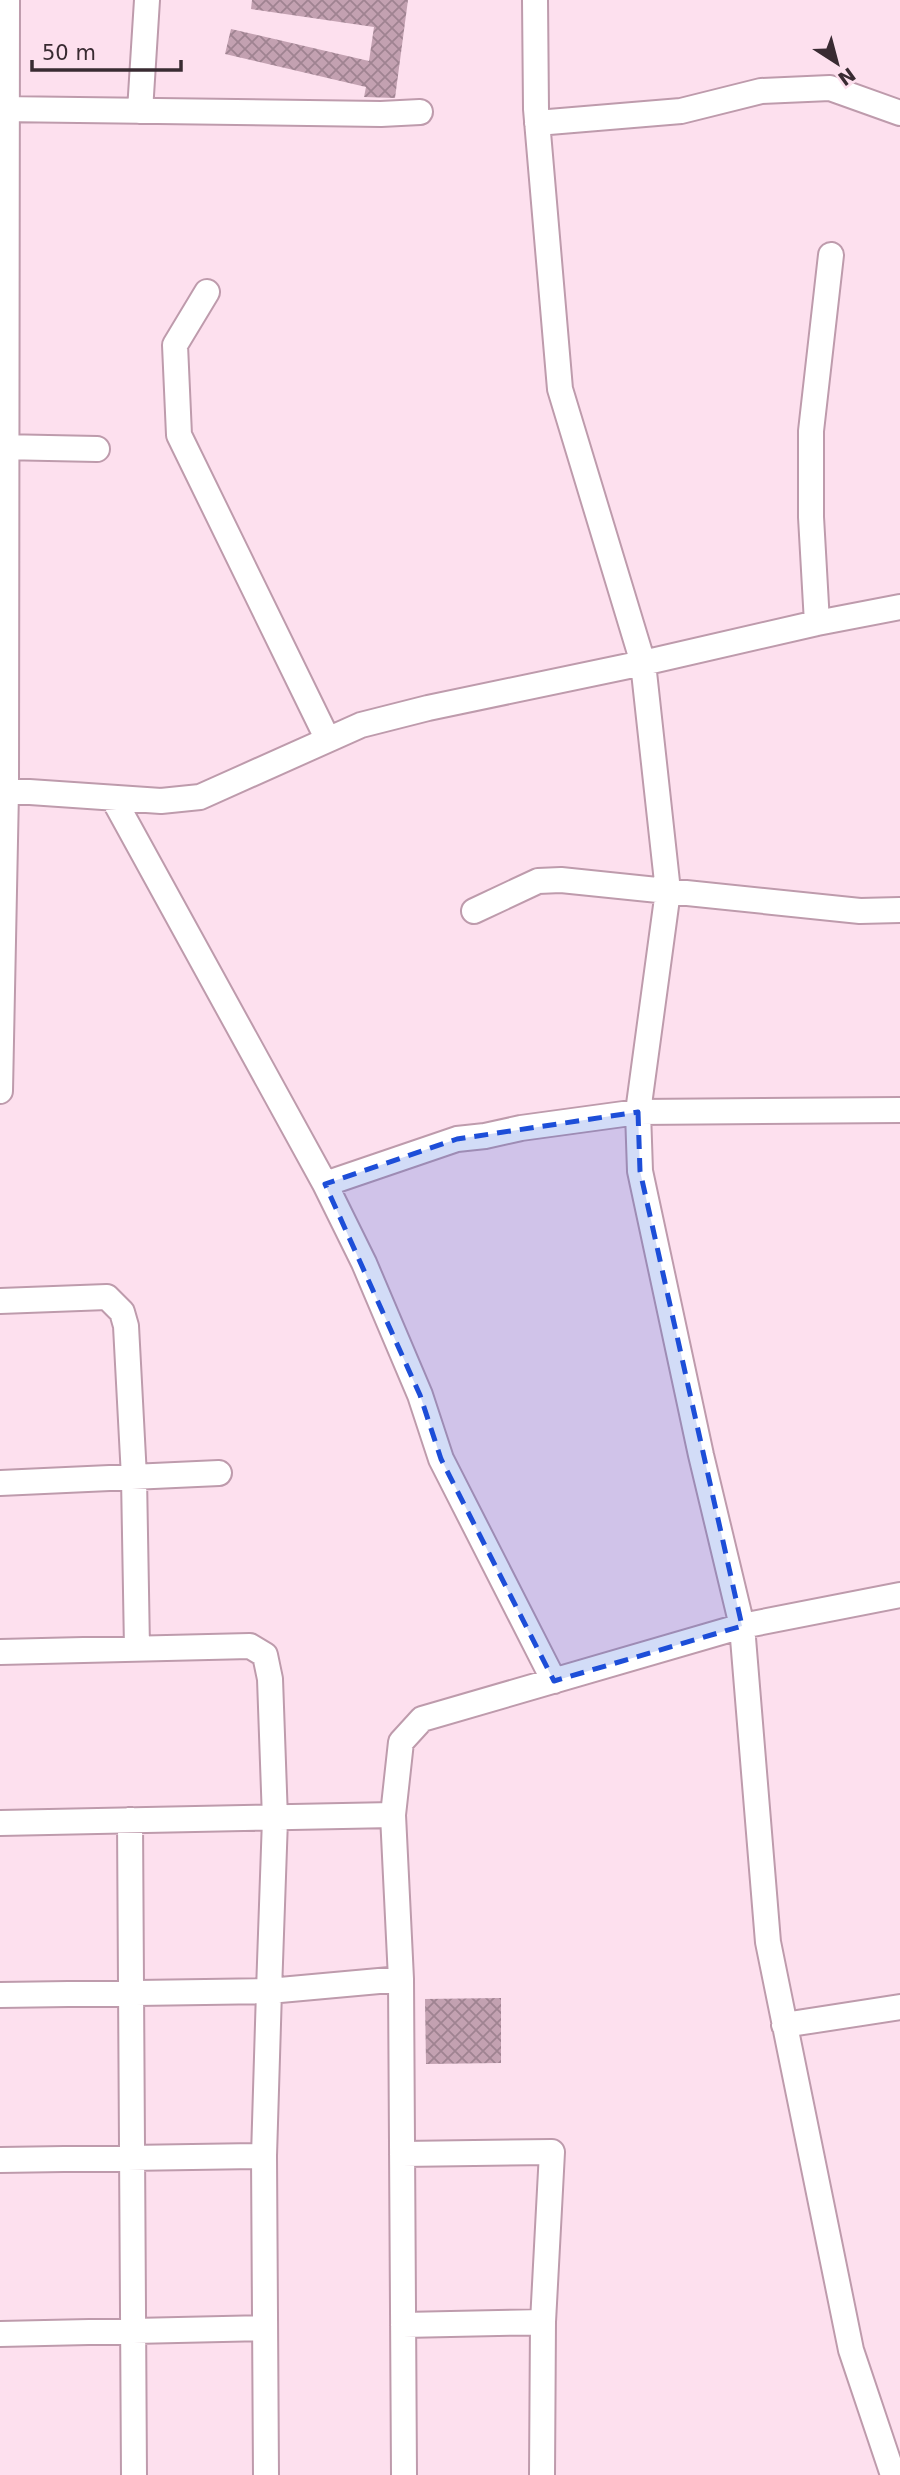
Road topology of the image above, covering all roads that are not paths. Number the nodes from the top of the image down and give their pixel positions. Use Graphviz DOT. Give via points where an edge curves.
graph roads {
  1 [pos="7,0"];
  2 [pos="147,0"];
  3 [pos="535,0"];
  4 [pos="3,109"];
  5 [pos="140,111"];
  6 [pos="421,112"];
  7 [pos="900,113"];
  8 [pos="537,123"];
  9 [pos="831,255"];
  10 [pos="3,284"];
  11 [pos="206,292"];
  12 [pos="3,447"];
  13 [pos="97,449"];
  14 [pos="900,607"];
  15 [pos="3,614"];
  16 [pos="817,623"];
  17 [pos="643,663"];
  18 [pos="327,738"];
  19 [pos="3,791"];
  20 [pos="114,800"];
  21 [pos="668,891"];
  22 [pos="900,910"];
  23 [pos="474,911"];
  24 [pos="0,1091"];
  25 [pos="900,1110"];
  26 [pos="638,1112"];
  27 [pos="325,1184"];
  28 [pos="0,1301"];
  29 [pos="219,1473"];
  30 [pos="134,1477"];
  31 [pos="0,1483"];
  32 [pos="900,1594"];
  33 [pos="742,1626"];
  34 [pos="137,1648"];
  35 [pos="0,1651"];
  36 [pos="554,1681"];
  37 [pos="393,1815"];
  38 [pos="275,1819"];
  39 [pos="130,1820"];
  40 [pos="0,1823"];
  41 [pos="401,1979"];
  42 [pos="269,1991"];
  43 [pos="131,1993"];
  44 [pos="0,1995"];
  45 [pos="900,2007"];
  46 [pos="784,2025"];
  47 [pos="402,2154"];
  48 [pos="264,2156"];
  49 [pos="132,2158"];
  50 [pos="0,2160"];
  51 [pos="543,2322"];
  52 [pos="403,2325"];
  53 [pos="265,2328"];
  54 [pos="133,2331"];
  55 [pos="0,2334"];
  56 [pos="134,2475"];
  57 [pos="265,2475"];
  58 [pos="404,2475"];
  59 [pos="542,2475"];
  60 [pos="897,2475"];
  1 -- 4 [label="street"];
  2 -- 5 [label="street"];
  3 -- 8 [label="street"];
  4 -- 5 [label="street"];
  4 -- 10 [label="street"];
  5 -- 6 [label="street"];
  7 -- 8 [label="street" via="830,88 761,91 681,111"];
  8 -- 17 [label="street" via="559,389"];
  9 -- 16 [label="street" via="811,431"];
  10 -- 12 [label="street"];
  11 -- 18 [label="street" via="175,345 179,435"];
  12 -- 13 [label="street"];
  12 -- 15 [label="street"];
  14 -- 16 [label="street"];
  15 -- 19 [label="street"];
  16 -- 17 [label="street"];
  17 -- 18 [label="street" via="428,708"];
  17 -- 21 [label="street"];
  18 -- 20 [label="street" via="200,797"];
  19 -- 20 [label="street"];
  19 -- 24 [label="street"];
  20 -- 27 [label="street"];
  21 -- 22 [label="street" via="860,911"];
  21 -- 23 [label="street" via="538,881"];
  21 -- 26 [label="street"];
  25 -- 26 [label="street"];
  26 -- 27 [label="street" via="457,1139"];
  26 -- 33 [label="street" via="640,1171"];
  27 -- 36 [label="street" via="420,1395 440,1459"];
  28 -- 30 [label="street" via="107,1297 122,1312"];
  29 -- 30 [label="street"];
  30 -- 31 [label="street"];
  30 -- 34 [label="street"];
  32 -- 33 [label="street"];
  33 -- 36 [label="street"];
  33 -- 46 [label="street" via="768,1942"];
  34 -- 35 [label="street"];
  34 -- 38 [label="street" via="250,1646 265,1656 270,1679"];
  36 -- 37 [label="street" via="422,1719 401,1742"];
  37 -- 38 [label="street"];
  37 -- 41 [label="street"];
  38 -- 39 [label="street"];
  38 -- 42 [label="street"];
  39 -- 40 [label="street"];
  39 -- 43 [label="street"];
  41 -- 42 [label="street"];
  41 -- 47 [label="street"];
  42 -- 43 [label="street"];
  42 -- 48 [label="street"];
  43 -- 44 [label="street"];
  43 -- 49 [label="street"];
  45 -- 46 [label="street"];
  46 -- 60 [label="street" via="851,2350"];
  47 -- 51 [label="street" via="552,2152"];
  47 -- 52 [label="street"];
  48 -- 49 [label="street"];
  48 -- 53 [label="street"];
  49 -- 50 [label="street"];
  49 -- 54 [label="street"];
  51 -- 52 [label="street"];
  51 -- 59 [label="street"];
  52 -- 58 [label="street"];
  53 -- 54 [label="street"];
  53 -- 57 [label="street"];
  54 -- 55 [label="street"];
  54 -- 56 [label="street"];
}
